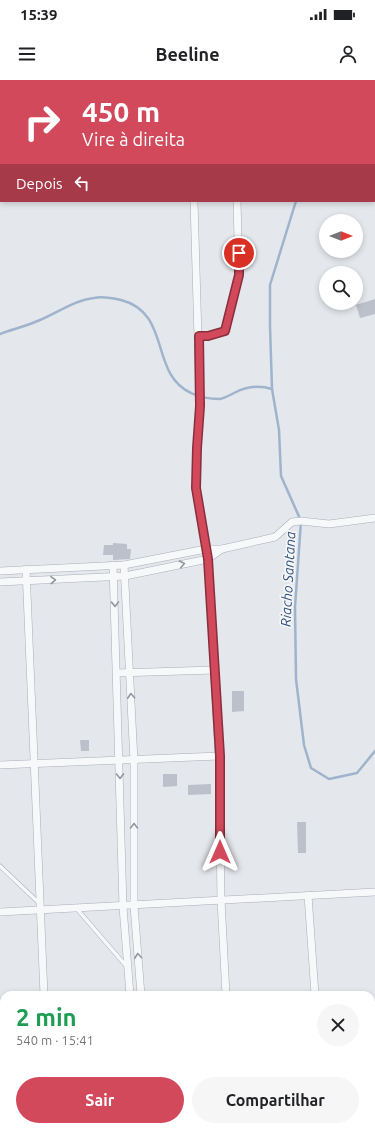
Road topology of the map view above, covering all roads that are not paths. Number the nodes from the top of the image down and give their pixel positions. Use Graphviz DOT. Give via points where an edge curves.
graph roads {
  1 [pos="194,202"];
  2 [pos="237,202"];
  3 [pos="199,336"];
  4 [pos="375,518"];
  5 [pos="206,548"];
  6 [pos="222,549"];
  7 [pos="208,559"];
  8 [pos="113,565"];
  9 [pos="124,565"];
  10 [pos="26,569"];
  11 [pos="0,571"];
  12 [pos="125,576"];
  13 [pos="114,577"];
  14 [pos="27,581"];
  15 [pos="0,582"];
  16 [pos="214,670"];
  17 [pos="117,673"];
  18 [pos="130,673"];
  19 [pos="220,756"];
  20 [pos="134,760"];
  21 [pos="120,761"];
  22 [pos="34,764"];
  23 [pos="0,765"];
  24 [pos="0,866"];
  25 [pos="375,892"];
  26 [pos="308,895"];
  27 [pos="220,900"];
  28 [pos="134,906"];
  29 [pos="123,907"];
  30 [pos="41,908"];
  31 [pos="77,908"];
  32 [pos="0,912"];
  33 [pos="129,970"];
  34 [pos="44,991"];
  35 [pos="130,991"];
  36 [pos="141,991"];
  37 [pos="226,991"];
  38 [pos="315,991"];
  1 -- 3 [label="street"];
  2 -- 3 [label="street" via="239,275 228,323 225,331"];
  3 -- 5 [label="street" via="200,406 196,488"];
  4 -- 6 [label="street" via="329,524 292,522 275,537"];
  5 -- 6 [label="street"];
  5 -- 7 [label="street"];
  5 -- 9 [label="street"];
  6 -- 7 [label="street"];
  12 -- 7 [label="street, one-way"];
  7 -- 16 [label="street"];
  8 -- 9 [label="street"];
  8 -- 10 [label="street"];
  8 -- 13 [label="street"];
  9 -- 12 [label="street"];
  10 -- 11 [label="street"];
  10 -- 14 [label="street"];
  12 -- 13 [label="street"];
  12 -- 18 [label="street"];
  14 -- 13 [label="street, one-way"];
  13 -- 17 [label="street, one-way"];
  14 -- 15 [label="street"];
  14 -- 22 [label="street"];
  16 -- 18 [label="street"];
  16 -- 19 [label="street"];
  17 -- 18 [label="street"];
  17 -- 21 [label="street"];
  20 -- 18 [label="street, one-way"];
  19 -- 20 [label="street"];
  19 -- 27 [label="street"];
  20 -- 21 [label="street"];
  28 -- 20 [label="street, one-way"];
  21 -- 22 [label="street"];
  21 -- 29 [label="street, one-way"];
  22 -- 23 [label="street"];
  22 -- 30 [label="street"];
  24 -- 30 [label="lane"];
  25 -- 26 [label="street"];
  26 -- 27 [label="street"];
  26 -- 38 [label="street"];
  27 -- 28 [label="street"];
  27 -- 37 [label="street"];
  28 -- 29 [label="street"];
  36 -- 28 [label="street, one-way"];
  29 -- 31 [label="street"];
  29 -- 33 [label="street"];
  30 -- 31 [label="street"];
  30 -- 32 [label="street"];
  30 -- 34 [label="street"];
  31 -- 33 [label="lane"];
  33 -- 35 [label="street"];
}
